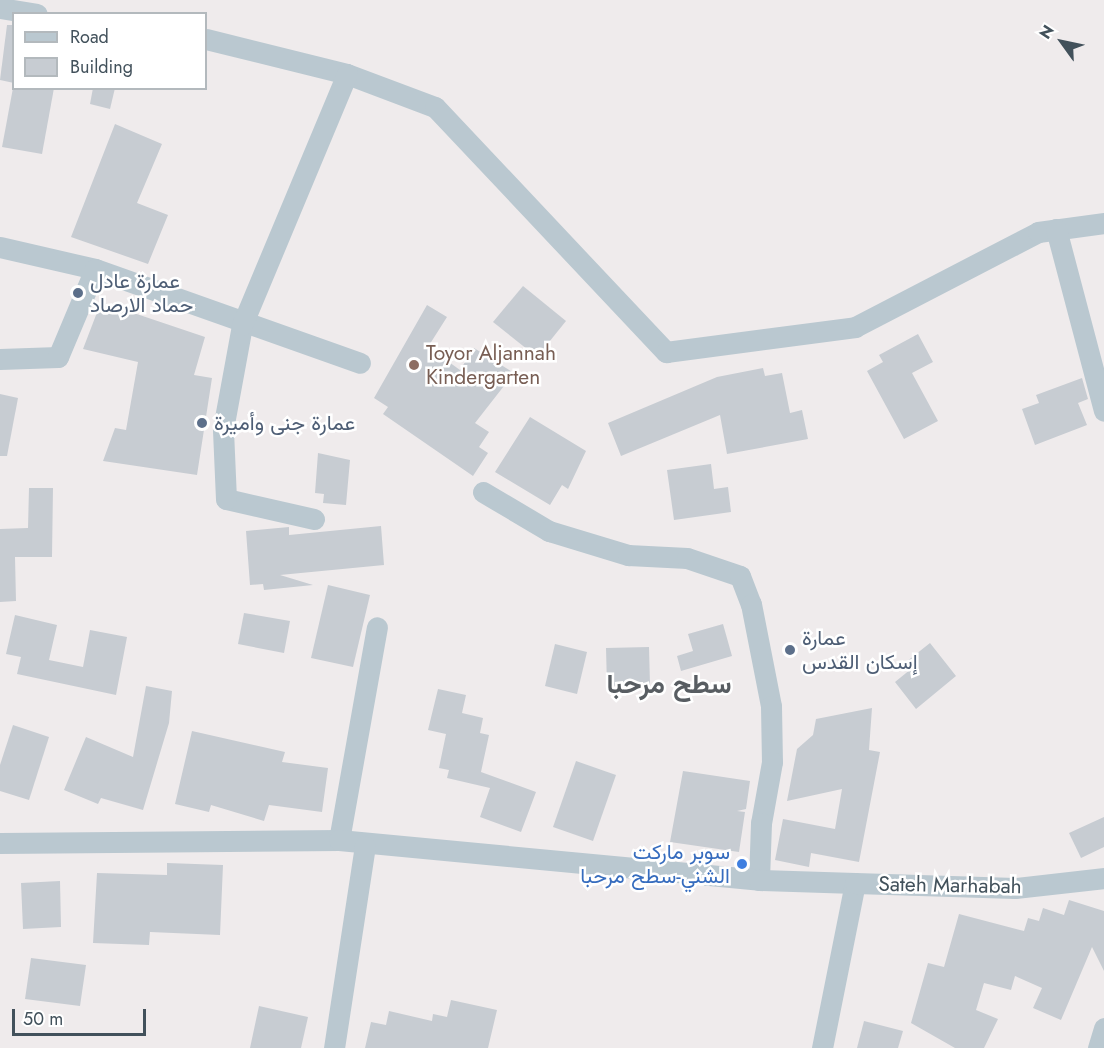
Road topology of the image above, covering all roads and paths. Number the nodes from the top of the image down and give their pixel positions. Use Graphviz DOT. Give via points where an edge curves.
graph roads {
  1 [pos="0,8"];
  2 [pos="25,12"];
  3 [pos="207,39"];
  4 [pos="347,74"];
  5 [pos="1104,223"];
  6 [pos="1056,229"];
  7 [pos="0,247"];
  8 [pos="95,269"];
  9 [pos="242,325"];
  10 [pos="0,359"];
  11 [pos="360,363"];
  12 [pos="1104,411"];
  13 [pos="483,492"];
  14 [pos="314,519"];
  15 [pos="377,627"];
  16 [pos="339,840"];
  17 [pos="0,843"];
  18 [pos="365,846"];
  19 [pos="1104,878"];
  20 [pos="759,880"];
  21 [pos="855,883"];
  22 [pos="334,1048"];
  23 [pos="822,1048"];
  1 -- 2 [label="street"];
  3 -- 4 [label="street"];
  4 -- 6 [label="street" via="435,107 666,352 855,327 1038,232"];
  4 -- 9 [label="street"];
  5 -- 6 [label="street"];
  6 -- 12 [label="street"];
  7 -- 8 [label="street"];
  8 -- 9 [label="street"];
  8 -- 10 [label="street" via="58,357"];
  9 -- 11 [label="street"];
  9 -- 14 [label="street" via="223,429 226,499"];
  13 -- 20 [label="street" via="549,531 628,555 687,558 740,576 751,604 771,706 772,762 761,823"];
  15 -- 16 [label="street"];
  16 -- 17 [label="street"];
  16 -- 18 [label="street"];
  18 -- 20 [label="street"];
  18 -- 22 [label="street"];
  19 -- 21 [label="street, Sateh Marhabah" via="1015,888"];
  20 -- 21 [label="street"];
  21 -- 23 [label="street, Sateh Marhabah"];
}
